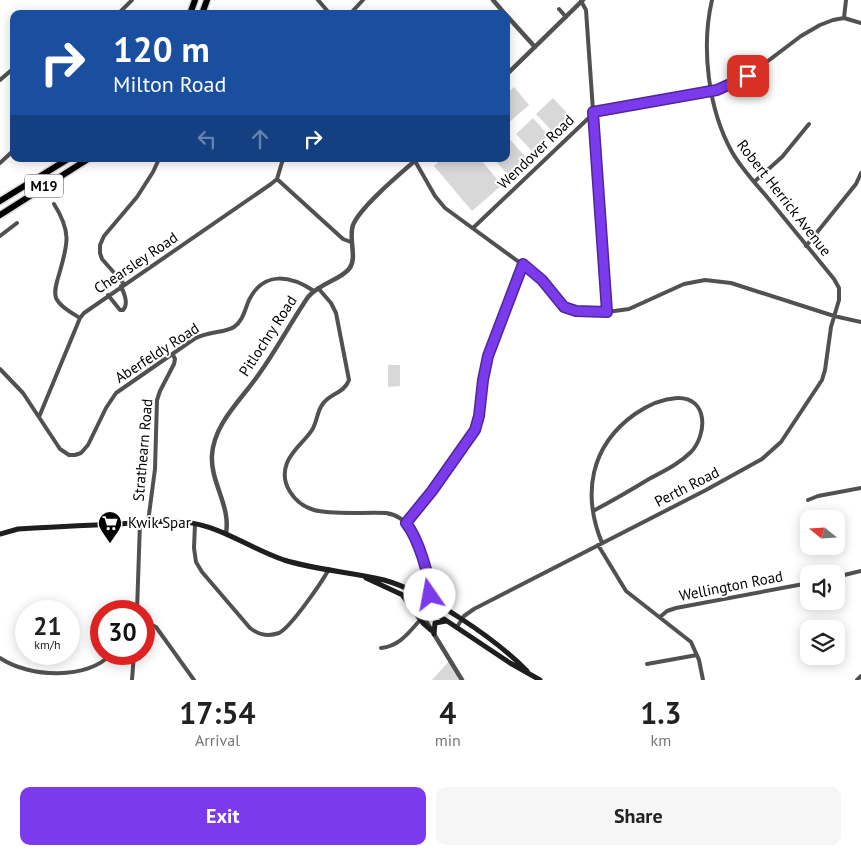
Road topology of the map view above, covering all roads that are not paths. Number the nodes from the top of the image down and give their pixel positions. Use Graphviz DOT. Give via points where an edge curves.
graph roads {
  1 [pos="132,0"];
  2 [pos="318,0"];
  3 [pos="364,0"];
  4 [pos="493,0"];
  5 [pos="712,0"];
  6 [pos="846,0"];
  7 [pos="582,1"];
  8 [pos="559,9"];
  9 [pos="122,10"];
  10 [pos="327,10"];
  11 [pos="354,10"];
  12 [pos="502,10"];
  13 [pos="566,17"];
  14 [pos="844,18"];
  15 [pos="510,20"];
  16 [pos="861,23"];
  17 [pos="535,47"];
  18 [pos="10,71"];
  19 [pos="510,71"];
  20 [pos="0,80"];
  21 [pos="712,91"];
  22 [pos="593,112"];
  23 [pos="809,124"];
  24 [pos="10,154"];
  25 [pos="63,162"];
  26 [pos="83,162"];
  27 [pos="157,162"];
  28 [pos="282,162"];
  29 [pos="414,162"];
  30 [pos="417,162"];
  31 [pos="0,163"];
  32 [pos="861,173"];
  33 [pos="860,178"];
  34 [pos="276,179"];
  35 [pos="754,182"];
  36 [pos="0,201"];
  37 [pos="54,204"];
  38 [pos="0,215"];
  39 [pos="17,223"];
  40 [pos="473,228"];
  41 [pos="0,236"];
  42 [pos="351,242"];
  43 [pos="806,246"];
  44 [pos="523,264"];
  45 [pos="123,285"];
  46 [pos="316,289"];
  47 [pos="108,295"];
  48 [pos="607,312"];
  49 [pos="834,316"];
  50 [pos="80,318"];
  51 [pos="861,322"];
  52 [pos="172,355"];
  53 [pos="0,369"];
  54 [pos="38,417"];
  55 [pos="861,488"];
  56 [pos="808,500"];
  57 [pos="593,511"];
  58 [pos="140,522"];
  59 [pos="148,522"];
  60 [pos="406,523"];
  61 [pos="195,524"];
  62 [pos="1,527"];
  63 [pos="9,530"];
  64 [pos="226,533"];
  65 [pos="0,534"];
  66 [pos="600,544"];
  67 [pos="329,569"];
  68 [pos="861,571"];
  69 [pos="845,575"];
  70 [pos="364,577"];
  71 [pos="429,585"];
  72 [pos="800,585"];
  73 [pos="399,593"];
  74 [pos="415,593"];
  75 [pos="137,600"];
  76 [pos="429,600"];
  77 [pos="427,607"];
  78 [pos="660,617"];
  79 [pos="421,619"];
  80 [pos="461,620"];
  81 [pos="446,621"];
  82 [pos="155,626"];
  83 [pos="457,627"];
  84 [pos="433,632"];
  85 [pos="381,648"];
  86 [pos="697,655"];
  87 [pos="0,658"];
  88 [pos="647,664"];
  89 [pos="103,665"];
  90 [pos="133,665"];
  91 [pos="527,671"];
  92 [pos="861,676"];
  93 [pos="132,680"];
  94 [pos="194,680"];
  95 [pos="462,680"];
  96 [pos="540,680"];
  97 [pos="703,680"];
  98 [pos="857,680"];
  1 -- 9 [label="street"];
  2 -- 10 [label="street"];
  3 -- 11 [label="street"];
  4 -- 12 [label="street"];
  5 -- 21 [label="street, Robert Herrick Avenue" via="706,41"];
  6 -- 14 [label="street"];
  7 -- 13 [label="street"];
  7 -- 22 [label="street" via="586,10"];
  8 -- 13 [label="street"];
  13 -- 17 [label="street"];
  14 -- 16 [label="street"];
  14 -- 21 [label="street, Wendover Road" via="812,28 748,76"];
  15 -- 17 [label="street"];
  17 -- 19 [label="street"];
  18 -- 20 [label="street"];
  21 -- 22 [label="street, Wendover Road"];
  21 -- 35 [label="street, Robert Herrick Avenue" via="728,146"];
  22 -- 40 [label="street, Wendover Road"];
  22 -- 48 [label="street"];
  23 -- 35 [label="street" via="782,157"];
  24 -- 31 [label="street"];
  25 -- 36 [label="highway, M19"];
  26 -- 38 [label="highway, M19"];
  27 -- 45 [label="street" via="131,206 100,245 102,259"];
  28 -- 34 [label="street"];
  29 -- 42 [label="street, Pitlochry Road" via="359,214 352,227"];
  30 -- 40 [label="street" via="438,200"];
  32 -- 33 [label="street"];
  33 -- 43 [label="street"];
  34 -- 42 [label="street" via="343,239"];
  34 -- 45 [label="street, Chearsley Road"];
  35 -- 43 [label="street, Robert Herrick Avenue"];
  37 -- 50 [label="street" via="64,221 67,235 56,297"];
  39 -- 41 [label="street"];
  40 -- 44 [label="street"];
  42 -- 46 [label="street, Pitlochry Road" via="353,260 350,268"];
  43 -- 49 [label="street, Robert Herrick Avenue" via="839,288"];
  44 -- 48 [label="street" via="542,280 564,307 576,311"];
  44 -- 60 [label="street" via="488,356 475,430"];
  45 -- 47 [label="street, Chearsley Road"];
  45 -- 47 [label="street" via="126,306 123,310"];
  46 -- 52 [label="street, Aberfeldy Road" via="293,279 269,280 254,293 242,319 235,326 200,335"];
  46 -- 60 [label="street, Aberfeldy Road" via="336,312 349,380 344,389 323,402 314,428 290,456 285,470 287,487 298,501 314,510 395,514"];
  46 -- 64 [label="street, Pitlochry Road" via="217,434 212,460 226,517"];
  47 -- 50 [label="street, Chearsley Road"];
  48 -- 49 [label="street" via="629,309 684,284 705,280 731,283"];
  49 -- 51 [label="street"];
  49 -- 66 [label="street, Perth Road" via="822,380 775,448 755,464"];
  50 -- 54 [label="street, Chearsley Road"];
  52 -- 54 [label="street, Aberfeldy Road" via="116,393 88,445 78,454 69,455 60,449"];
  52 -- 59 [label="street, Strathearn Road" via="174,364 157,400 155,469"];
  53 -- 54 [label="street, Aberfeldy Road" via="23,393"];
  55 -- 56 [label="street"];
  57 -- 57 [label="street" via="595,467 601,450 613,434 636,414 659,401 679,398 694,404 703,421 702,433 692,451 665,471"];
  57 -- 66 [label="street"];
  58 -- 59 [label="main road"];
  58 -- 63 [label="main road"];
  58 -- 75 [label="street"];
  59 -- 61 [label="main road"];
  60 -- 71 [label="street" via="417,540"];
  61 -- 64 [label="main road"];
  61 -- 67 [label="street" via="196,562 250,628 260,634 282,631"];
  62 -- 63 [label="main road"];
  63 -- 65 [label="main road"];
  64 -- 67 [label="main road" via="279,558"];
  66 -- 78 [label="street" via="626,591"];
  66 -- 80 [label="street, Perth Road" via="474,609"];
  67 -- 70 [label="main road"];
  68 -- 69 [label="street"];
  70 -- 73 [label="main road"];
  70 -- 74 [label="main road"];
  71 -- 74 [label="main road" via="425,593"];
  71 -- 76 [label="street"];
  72 -- 78 [label="street, Wellington Road" via="676,608"];
  73 -- 77 [label="main road"];
  73 -- 79 [label="main road"];
  74 -- 76 [label="main road"];
  76 -- 77 [label="street"];
  76 -- 80 [label="main road"];
  77 -- 81 [label="main road"];
  77 -- 84 [label="street" via="426,619"];
  78 -- 86 [label="street" via="691,642"];
  79 -- 84 [label="main road"];
  79 -- 85 [label="street" via="402,640 392,647"];
  80 -- 83 [label="street, Perth Road"];
  80 -- 91 [label="main road"];
  81 -- 83 [label="main road"];
  81 -- 84 [label="main road" via="436,622"];
  82 -- 94 [label="street"];
  83 -- 91 [label="main road"];
  84 -- 95 [label="street"];
  86 -- 88 [label="street"];
  86 -- 97 [label="street"];
  87 -- 89 [label="street" via="14,666 54,677 81,675"];
  90 -- 93 [label="street"];
  91 -- 96 [label="main road"];
  92 -- 98 [label="street"];
}
